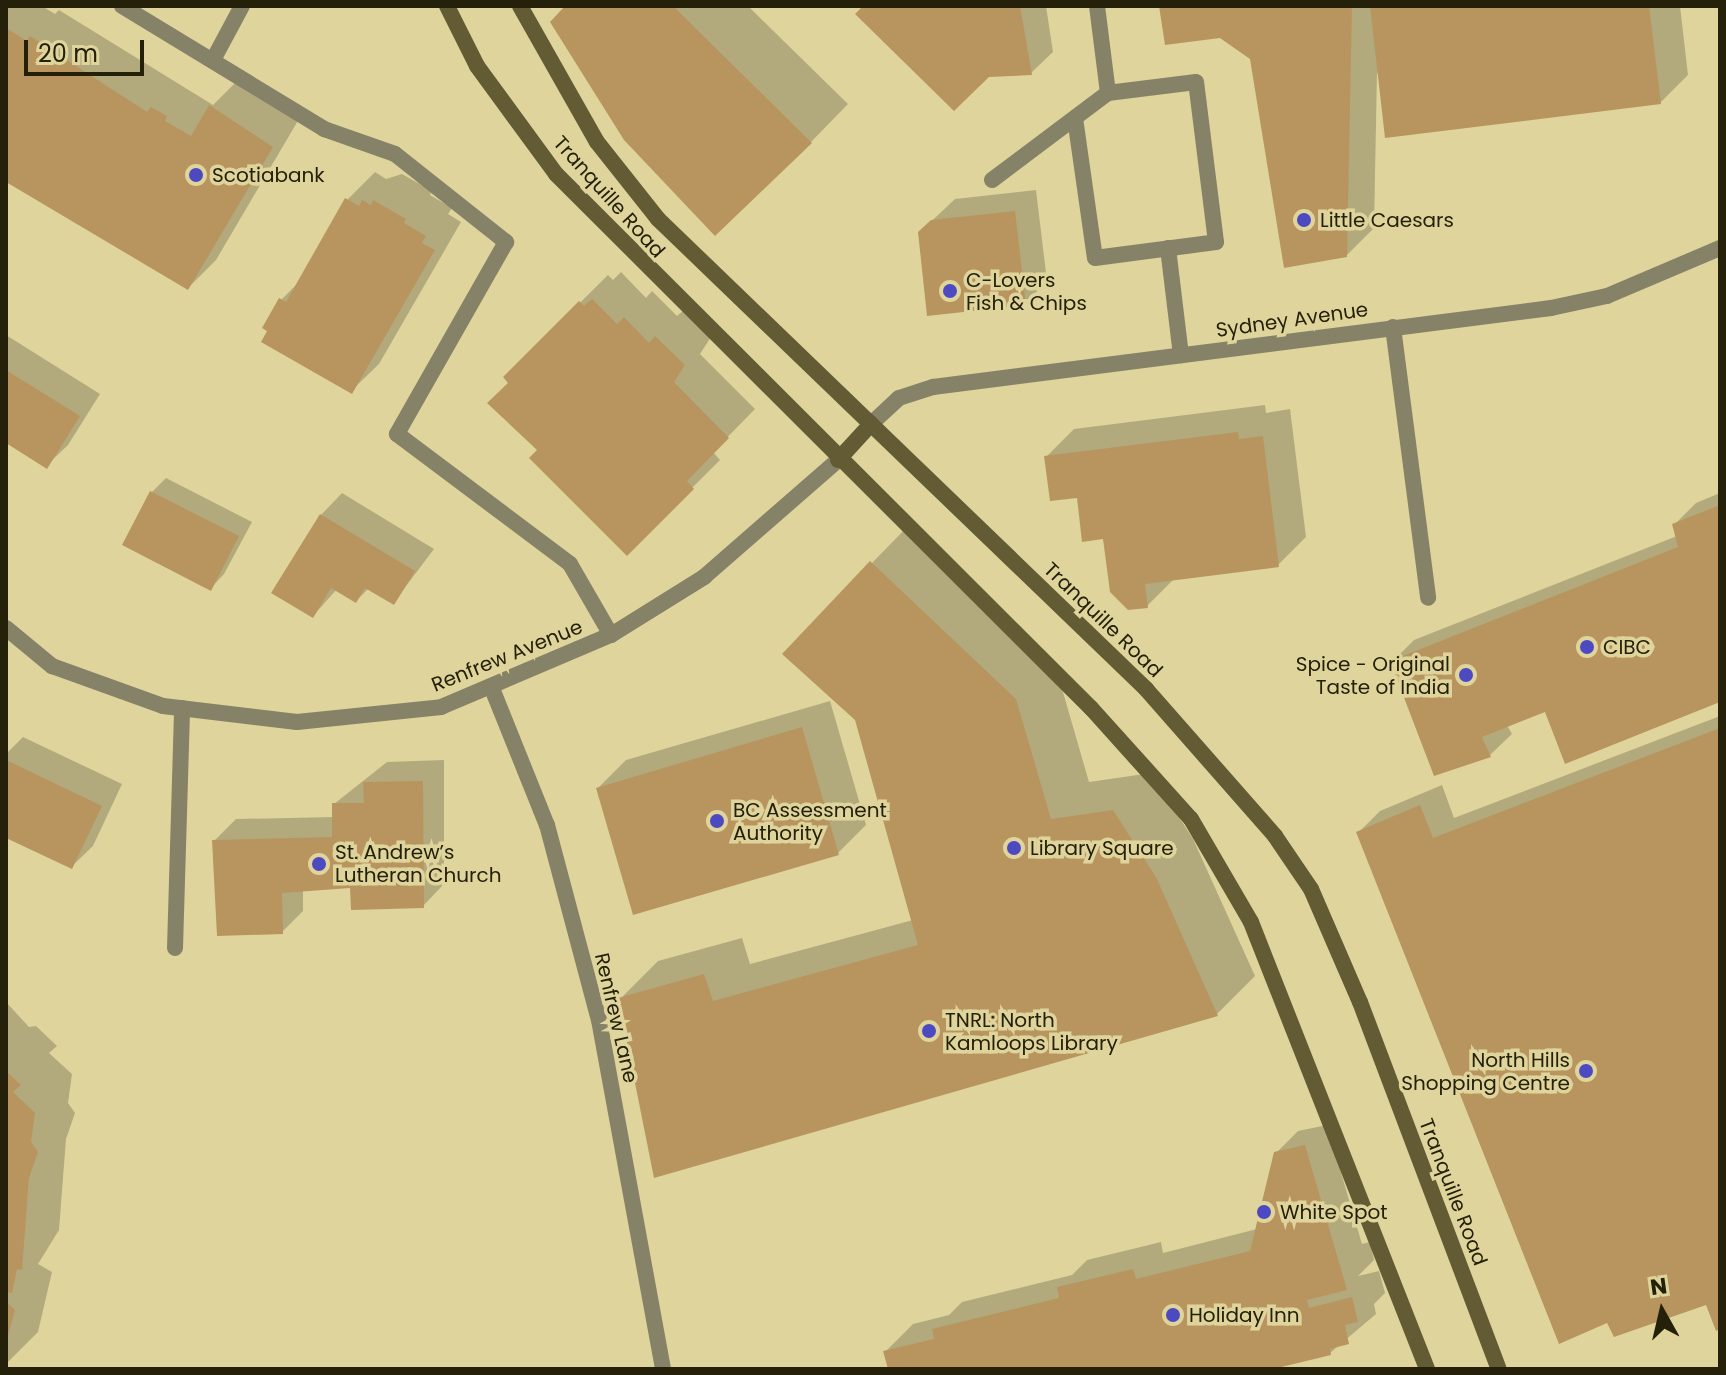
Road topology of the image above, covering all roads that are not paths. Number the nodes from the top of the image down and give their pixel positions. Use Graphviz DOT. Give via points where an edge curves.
graph roads {
  1 [pos="122,6"];
  2 [pos="242,6"];
  3 [pos="447,6"];
  4 [pos="520,6"];
  5 [pos="1097,6"];
  6 [pos="213,60"];
  7 [pos="1108,93"];
  8 [pos="1075,118"];
  9 [pos="992,180"];
  10 [pos="1168,248"];
  11 [pos="1720,248"];
  12 [pos="1393,327"];
  13 [pos="1181,355"];
  14 [pos="871,424"];
  15 [pos="838,460"];
  16 [pos="1428,598"];
  17 [pos="6,628"];
  18 [pos="611,635"];
  19 [pos="491,686"];
  20 [pos="182,708"];
  21 [pos="175,948"];
  22 [pos="663,1369"];
  23 [pos="1427,1369"];
  24 [pos="1499,1369"];
  1 -- 6 [label="street"];
  2 -- 6 [label="street"];
  3 -- 15 [label="main road, Tranquille Road" via="477,66 556,174"];
  4 -- 14 [label="main road, Tranquille Road" via="597,142 658,219"];
  5 -- 7 [label="street"];
  6 -- 18 [label="street" via="324,129 395,154 506,242 397,434 570,564"];
  7 -- 8 [label="street"];
  7 -- 10 [label="street" via="1196,82 1216,242"];
  8 -- 9 [label="street"];
  8 -- 10 [label="street" via="1095,258"];
  10 -- 13 [label="street"];
  11 -- 12 [label="street, Sydney Avenue" via="1607,296"];
  12 -- 13 [label="street, Sydney Avenue"];
  12 -- 16 [label="street"];
  13 -- 14 [label="street, Sydney Avenue" via="933,387 899,398"];
  14 -- 15 [label="main road"];
  14 -- 24 [label="main road, Tranquille Road" via="1146,689 1239,789 1311,889 1360,1002"];
  15 -- 18 [label="street, Renfrew Avenue" via="704,577"];
  15 -- 23 [label="main road, Tranquille Road" via="1091,708 1191,819 1251,922"];
  17 -- 20 [label="street, Renfrew Avenue" via="52,666"];
  18 -- 19 [label="street, Renfrew Avenue"];
  19 -- 20 [label="street, Renfrew Avenue" via="441,707 297,722"];
  19 -- 22 [label="street, Renfrew Lane" via="547,825 599,1020"];
  20 -- 21 [label="street"];
}
